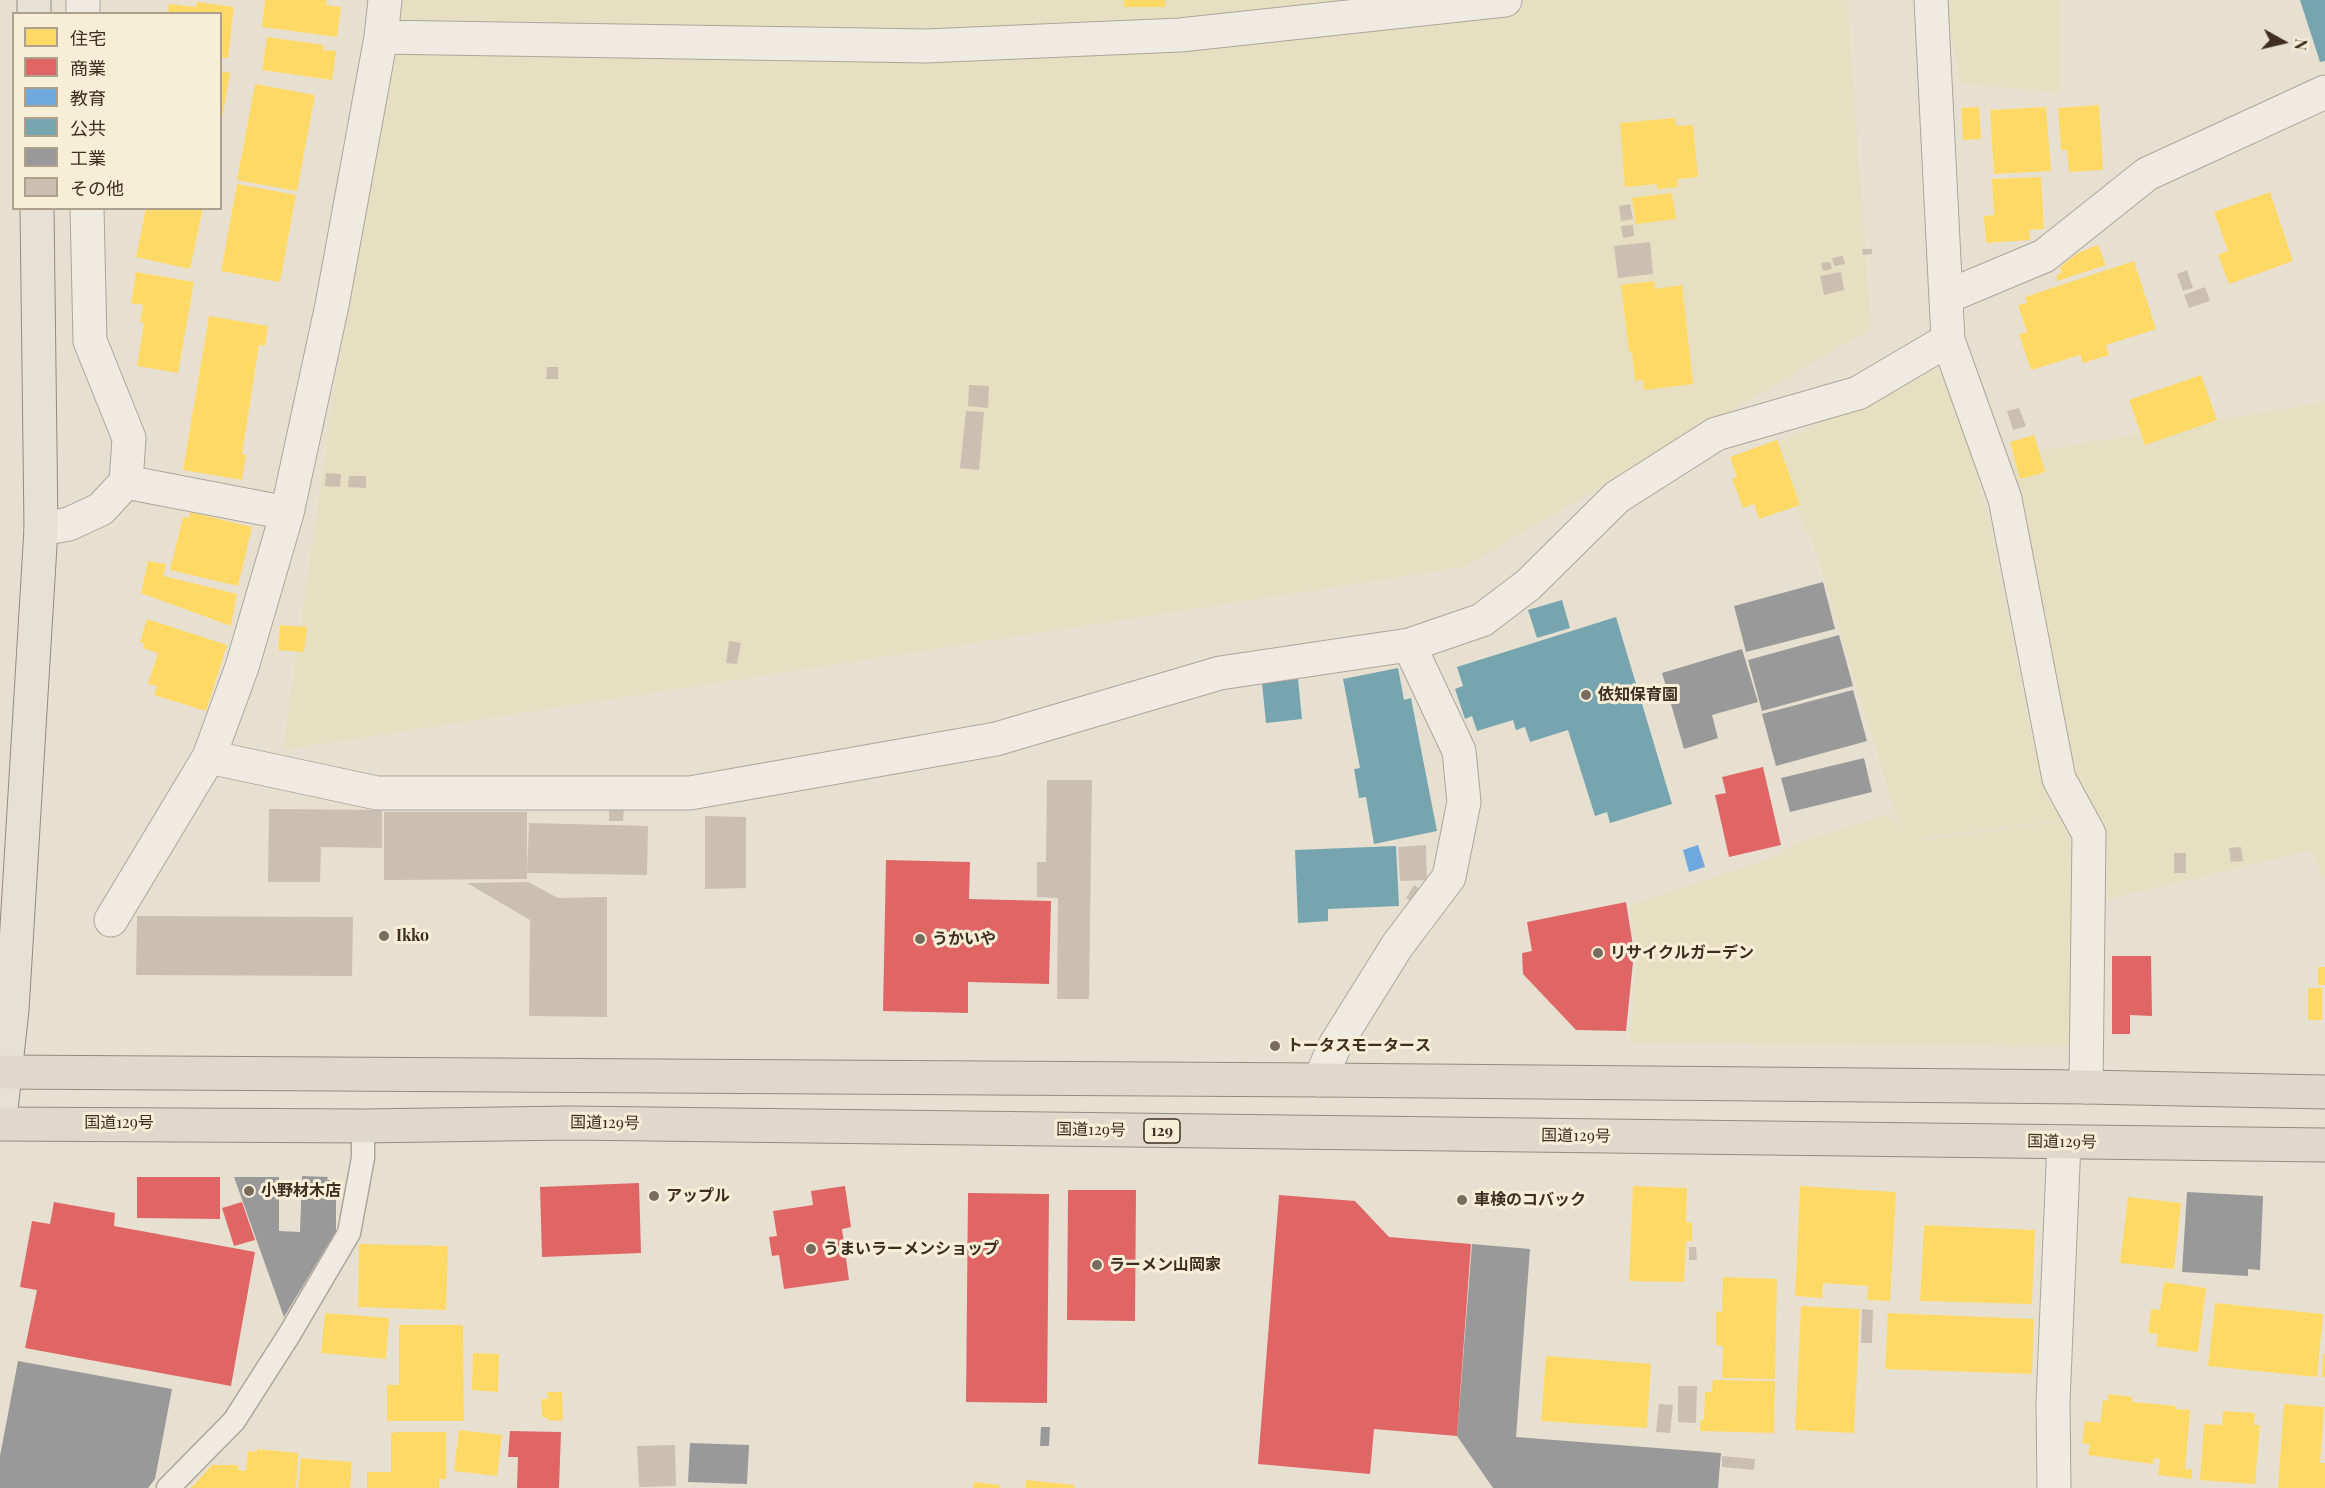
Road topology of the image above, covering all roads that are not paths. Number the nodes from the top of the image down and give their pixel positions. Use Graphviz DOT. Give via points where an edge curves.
graph roads {
  1 [pos="385,0"];
  2 [pos="1505,0"];
  3 [pos="1931,0"];
  4 [pos="381,37"];
  5 [pos="2325,92"];
  6 [pos="37,210"];
  7 [pos="87,210"];
  8 [pos="1946,297"];
  9 [pos="1948,340"];
  10 [pos="126,482"];
  11 [pos="287,513"];
  12 [pos="41,529"];
  13 [pos="1408,645"];
  14 [pos="209,758"];
  15 [pos="111,920"];
  16 [pos="3,1072"];
  17 [pos="1320,1080"];
  18 [pos="2086,1088"];
  19 [pos="2325,1092"];
  20 [pos="0,1118"];
  21 [pos="0,1124"];
  22 [pos="363,1126"];
  23 [pos="2064,1142"];
  24 [pos="2325,1145"];
  25 [pos="168,1488"];
  26 [pos="2054,1488"];
  1 -- 4 [label="street"];
  2 -- 4 [label="street" via="1180,35 926,46"];
  3 -- 8 [label="street"];
  4 -- 11 [label="street" via="332,305"];
  5 -- 8 [label="street" via="2147,174 2044,256"];
  6 -- 12 [label="main road"];
  7 -- 10 [label="street" via="90,341 129,438"];
  8 -- 9 [label="street"];
  9 -- 13 [label="street" via="1858,393 1716,434 1617,497 1528,585 1482,620"];
  9 -- 18 [label="street" via="2005,499 2059,779 2089,834"];
  10 -- 11 [label="street"];
  10 -- 12 [label="street" via="101,509 69,524"];
  11 -- 14 [label="street" via="242,667"];
  12 -- 16 [label="main road" via="13,990"];
  13 -- 14 [label="street" via="1220,673 996,739 690,793 377,793"];
  13 -- 17 [label="street" via="1459,751 1464,802 1449,877 1397,946 1334,1047"];
  14 -- 15 [label="street"];
  16 -- 17 [label="highway"];
  16 -- 20 [label="main road"];
  17 -- 18 [label="highway"];
  18 -- 19 [label="highway"];
  21 -- 22 [label="highway, 国道129号 / 129"];
  22 -- 23 [label="highway, 国道129号 / 129" via="570,1123"];
  22 -- 25 [label="lane" via="363,1158 349,1233 234,1421"];
  23 -- 24 [label="highway, 国道129号 / 129"];
  23 -- 26 [label="street" via="2053,1402"];
}
